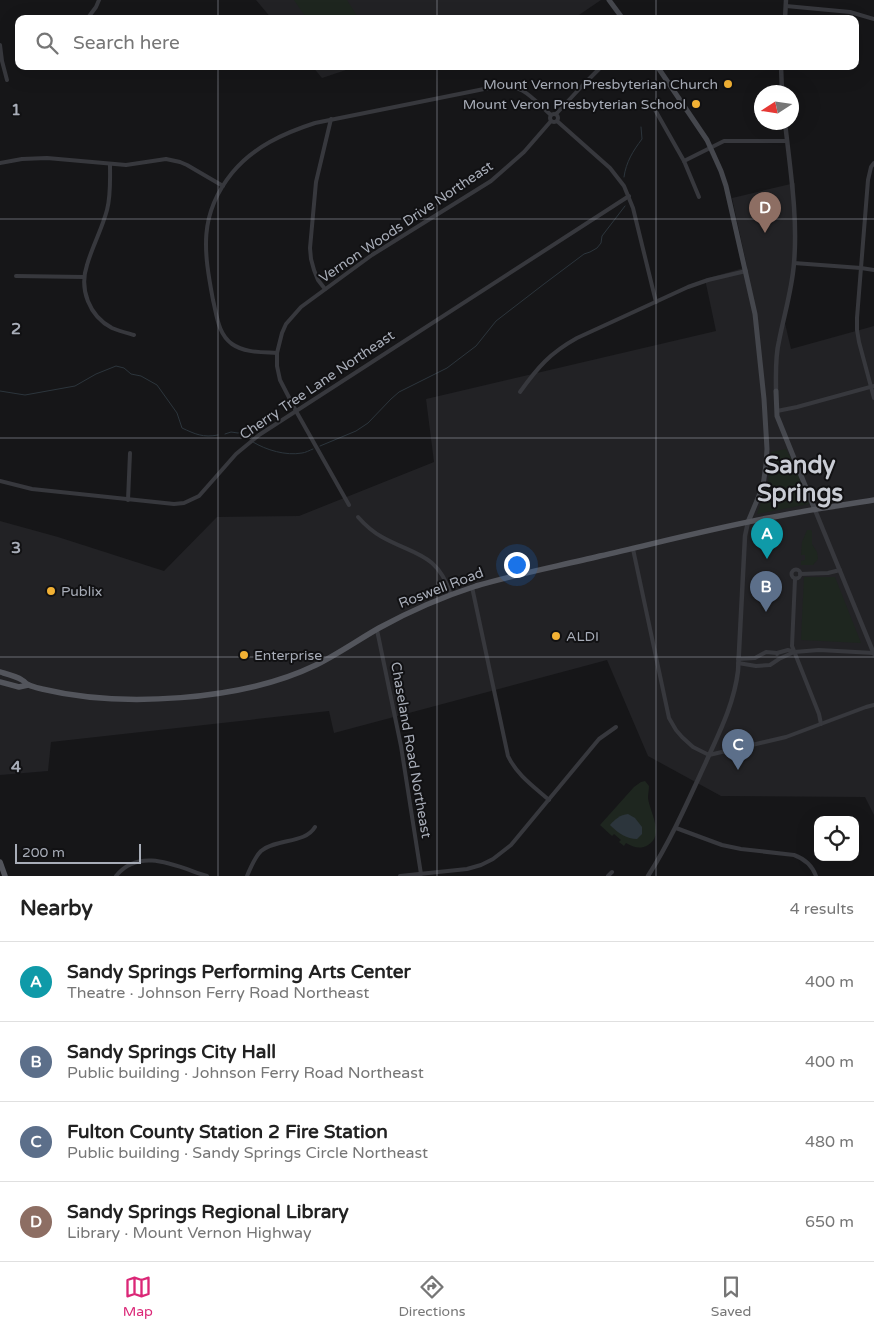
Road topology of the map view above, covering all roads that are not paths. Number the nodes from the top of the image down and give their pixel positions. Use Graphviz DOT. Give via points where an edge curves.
graph roads {
  1 [pos="99,0"];
  2 [pos="609,0"];
  3 [pos="786,0"];
  4 [pos="786,6"];
  5 [pos="89,15"];
  6 [pos="620,15"];
  7 [pos="785,15"];
  8 [pos="874,19"];
  9 [pos="0,45"];
  10 [pos="598,70"];
  11 [pos="660,70"];
  12 [pos="781,70"];
  13 [pos="7,80"];
  14 [pos="782,85"];
  15 [pos="654,108"];
  16 [pos="556,114"];
  17 [pos="550,115"];
  18 [pos="331,119"];
  19 [pos="551,121"];
  20 [pos="557,121"];
  21 [pos="786,130"];
  22 [pos="787,141"];
  23 [pos="711,147"];
  24 [pos="684,161"];
  25 [pos="0,163"];
  26 [pos="874,163"];
  27 [pos="110,164"];
  28 [pos="223,186"];
  29 [pos="629,196"];
  30 [pos="699,197"];
  31 [pos="794,263"];
  32 [pos="861,268"];
  33 [pos="874,270"];
  34 [pos="746,271"];
  35 [pos="16,276"];
  36 [pos="84,277"];
  37 [pos="325,289"];
  38 [pos="656,302"];
  39 [pos="134,335"];
  40 [pos="277,353"];
  41 [pos="872,386"];
  42 [pos="776,391"];
  43 [pos="520,392"];
  44 [pos="874,398"];
  45 [pos="296,411"];
  46 [pos="777,411"];
  47 [pos="130,453"];
  48 [pos="0,481"];
  49 [pos="128,500"];
  50 [pos="874,500"];
  51 [pos="349,505"];
  52 [pos="815,510"];
  53 [pos="358,517"];
  54 [pos="748,522"];
  55 [pos="633,549"];
  56 [pos="840,570"];
  57 [pos="800,574"];
  58 [pos="795,579"];
  59 [pos="472,587"];
  60 [pos="451,595"];
  61 [pos="377,630"];
  62 [pos="794,652"];
  63 [pos="777,653"];
  64 [pos="874,653"];
  65 [pos="755,658"];
  66 [pos="779,658"];
  67 [pos="738,661"];
  68 [pos="756,666"];
  69 [pos="0,672"];
  70 [pos="0,682"];
  71 [pos="28,685"];
  72 [pos="874,705"];
  73 [pos="821,724"];
  74 [pos="616,727"];
  75 [pos="709,755"];
  76 [pos="549,800"];
  77 [pos="315,827"];
  78 [pos="676,828"];
  79 [pos="0,862"];
  80 [pos="421,874"];
  81 [pos="5,876"];
  82 [pos="116,876"];
  83 [pos="207,876"];
  84 [pos="248,876"];
  85 [pos="400,876"];
  86 [pos="648,876"];
  87 [pos="816,876"];
  1 -- 5 [label="street"];
  2 -- 6 [label="main road"];
  3 -- 4 [label="street"];
  4 -- 7 [label="street"];
  4 -- 8 [label="street" via="850,12"];
  9 -- 13 [label="street"];
  10 -- 16 [label="street"];
  11 -- 23 [label="main road"];
  12 -- 14 [label="street"];
  15 -- 24 [label="street"];
  16 -- 17 [label="street"];
  16 -- 20 [label="street"];
  17 -- 18 [label="street" via="523,91 505,85"];
  17 -- 19 [label="street"];
  18 -- 28 [label="street" via="303,127 263,146 240,164"];
  18 -- 37 [label="street" via="316,182 310,248 314,270"];
  19 -- 20 [label="street"];
  19 -- 37 [label="street, Vernon Woods Drive Northeast" via="524,152 491,181 372,255"];
  20 -- 29 [label="street" via="610,168"];
  21 -- 22 [label="street"];
  22 -- 23 [label="street" via="724,141"];
  22 -- 31 [label="street" via="795,209"];
  23 -- 24 [label="street"];
  23 -- 34 [label="main road" via="726,186"];
  24 -- 30 [label="street"];
  25 -- 27 [label="street" via="47,158"];
  26 -- 32 [label="street" via="868,180"];
  27 -- 28 [label="street" via="174,160"];
  27 -- 36 [label="street" via="107,209"];
  28 -- 40 [label="street" via="210,214 206,243 218,326 226,339 238,348"];
  29 -- 38 [label="street"];
  29 -- 45 [label="street, Cherry Tree Lane Northeast"];
  31 -- 32 [label="street"];
  31 -- 42 [label="street" via="778,342"];
  32 -- 33 [label="street"];
  32 -- 41 [label="street" via="857,330"];
  34 -- 38 [label="street" via="698,283"];
  34 -- 54 [label="main road" via="756,314 767,449 765,478"];
  35 -- 36 [label="street"];
  36 -- 39 [label="street" via="86,297 96,316 112,328"];
  37 -- 40 [label="street, Vernon Woods Drive Northeast" via="291,318"];
  38 -- 43 [label="street" via="562,346 541,364"];
  40 -- 45 [label="street, Vernon Woods Drive Northeast" via="280,380"];
  41 -- 44 [label="street"];
  41 -- 46 [label="street"];
  42 -- 46 [label="main road"];
  45 -- 49 [label="street, Cherry Tree Lane Northeast" via="246,444 204,492 193,499 174,504"];
  45 -- 51 [label="street, Vernon Woods Drive Northeast"];
  46 -- 52 [label="main road"];
  47 -- 49 [label="street"];
  48 -- 49 [label="street, Cherry Tree Lane Northeast" via="32,489"];
  50 -- 52 [label="main road, Roswell Road"];
  52 -- 54 [label="main road, Roswell Road"];
  52 -- 56 [label="street"];
  53 -- 60 [label="street" via="380,536 430,560 444,578"];
  54 -- 55 [label="main road, Roswell Road"];
  54 -- 67 [label="street" via="744,536"];
  55 -- 59 [label="main road, Roswell Road"];
  55 -- 75 [label="street" via="670,722 693,747"];
  56 -- 57 [label="street"];
  56 -- 64 [label="street"];
  57 -- 58 [label="street"];
  57 -- 58 [label="street" via="798,570 792,571"];
  58 -- 62 [label="street"];
  59 -- 60 [label="main road, Roswell Road"];
  59 -- 76 [label="street" via="508,756 519,774"];
  60 -- 61 [label="main road, Roswell Road" via="407,613"];
  61 -- 71 [label="main road, Roswell Road" via="308,669 234,691 160,699 120,699 60,693"];
  61 -- 80 [label="street, Chaseland Road Northeast" via="402,754"];
  62 -- 63 [label="street"];
  62 -- 64 [label="street"];
  62 -- 66 [label="street"];
  62 -- 73 [label="street"];
  63 -- 65 [label="street" via="766,652"];
  63 -- 66 [label="street"];
  65 -- 67 [label="street"];
  65 -- 68 [label="street"];
  66 -- 68 [label="street" via="770,665"];
  67 -- 68 [label="street"];
  67 -- 75 [label="street" via="734,693"];
  69 -- 71 [label="main road, Roswell Road"];
  70 -- 71 [label="main road, Roswell Road" via="19,687"];
  72 -- 73 [label="street"];
  73 -- 75 [label="street" via="786,737"];
  74 -- 76 [label="street" via="599,739"];
  75 -- 78 [label="street"];
  76 -- 80 [label="street" via="511,845 493,859 467,869"];
  77 -- 84 [label="street" via="307,836 274,844 262,851"];
  78 -- 86 [label="street"];
  78 -- 87 [label="street" via="722,846 794,855 808,862"];
  79 -- 81 [label="main road"];
  80 -- 85 [label="street"];
  82 -- 83 [label="street" via="130,864 148,860"];
}
